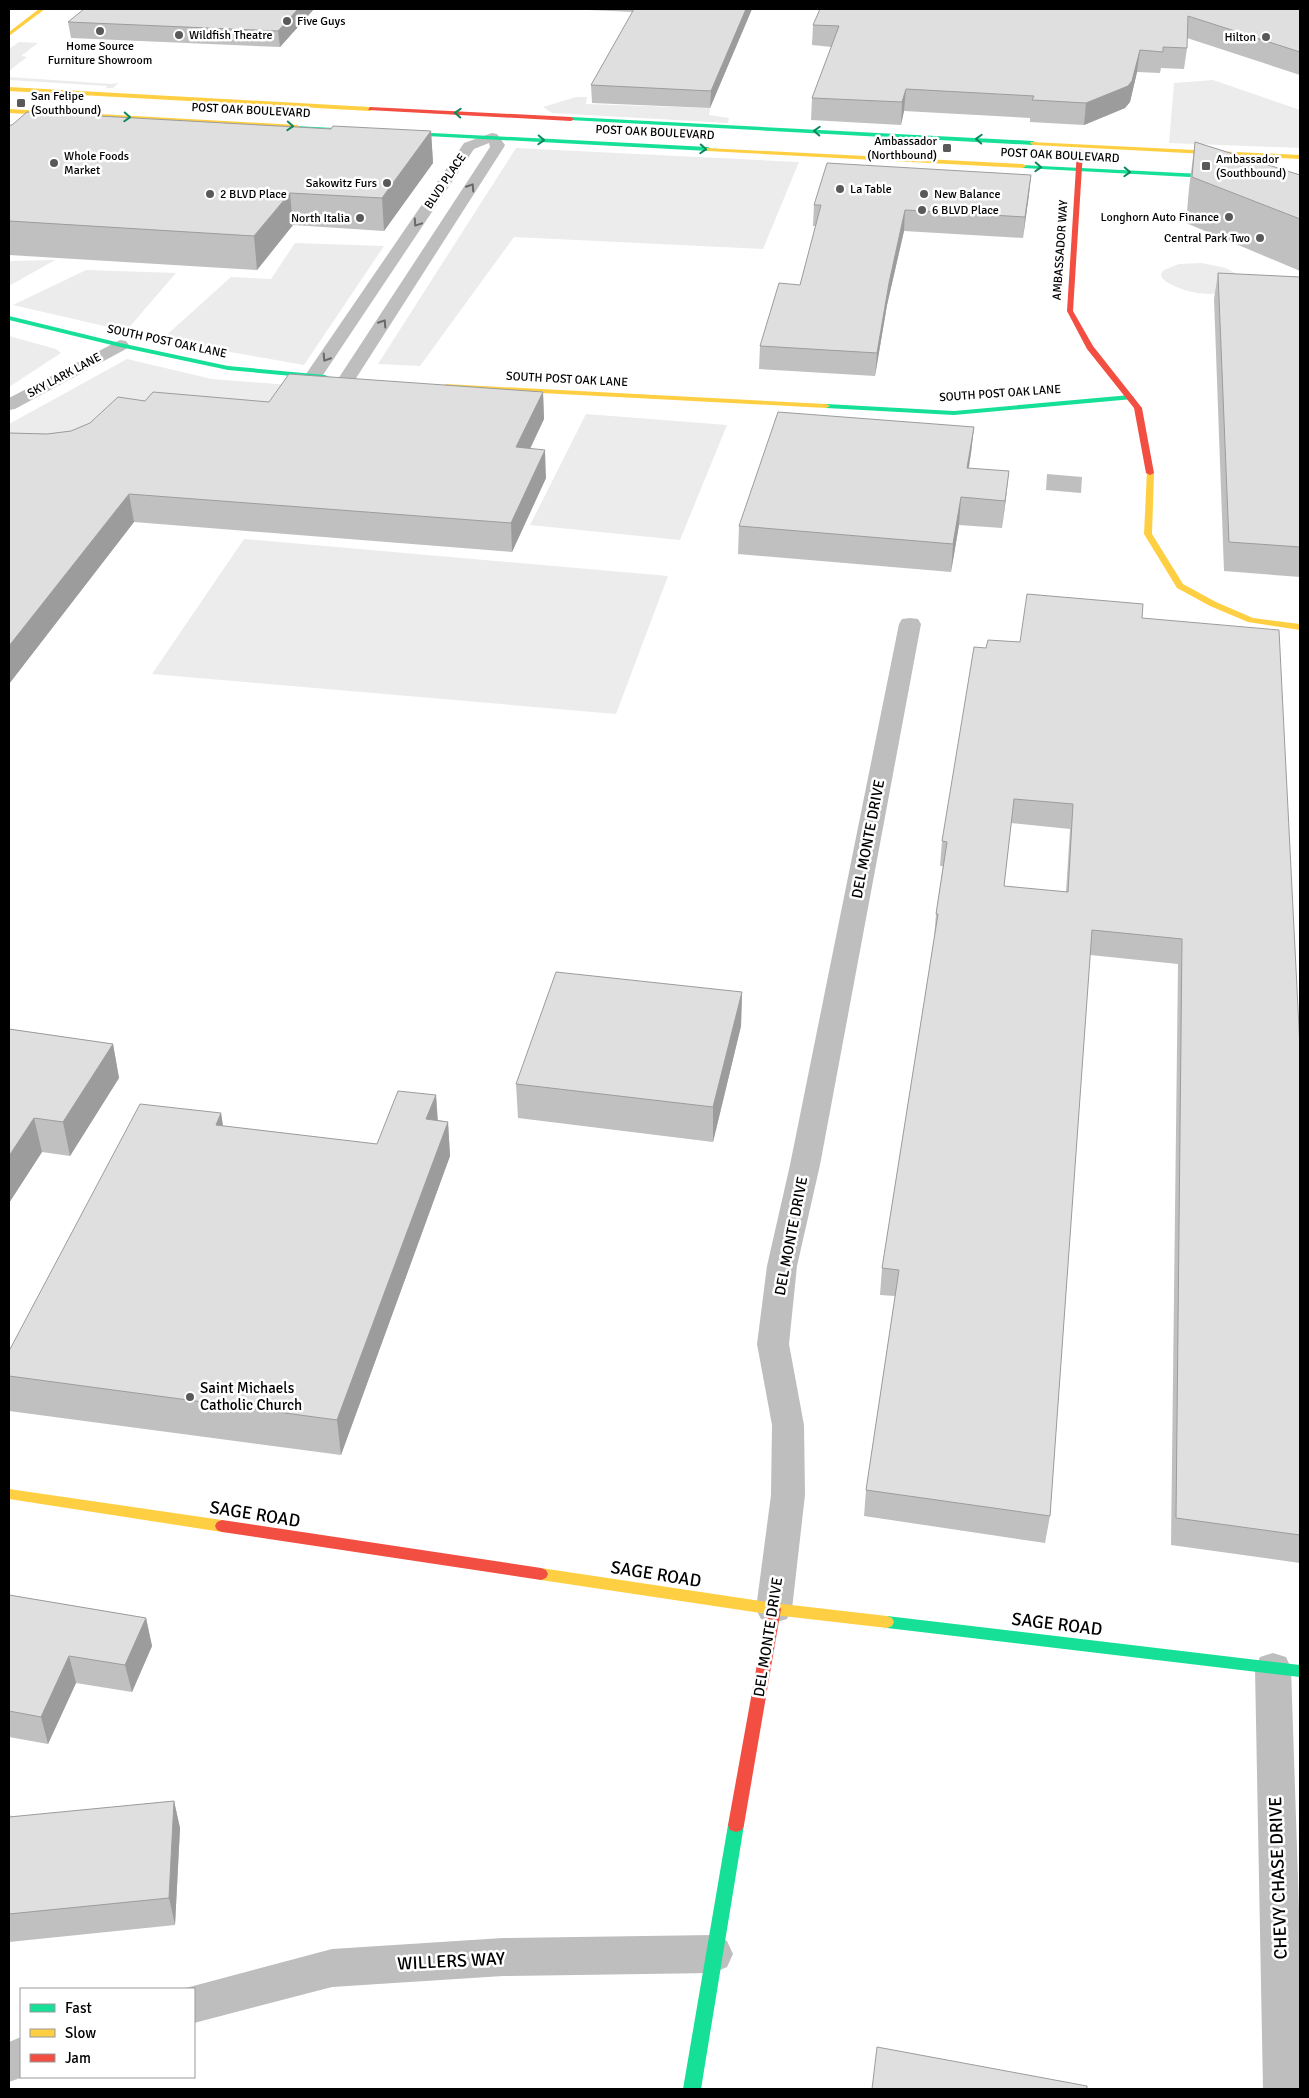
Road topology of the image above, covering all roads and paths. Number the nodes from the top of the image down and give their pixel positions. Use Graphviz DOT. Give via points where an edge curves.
graph roads {
  1 [pos="42,9"];
  2 [pos="9,34"];
  3 [pos="9,89"];
  4 [pos="9,110"];
  5 [pos="507,115"];
  6 [pos="492,137"];
  7 [pos="1080,145"];
  8 [pos="1300,157"];
  9 [pos="1078,170"];
  10 [pos="1300,181"];
  11 [pos="9,318"];
  12 [pos="120,345"];
  13 [pos="313,377"];
  14 [pos="352,379"];
  15 [pos="438,385"];
  16 [pos="1130,397"];
  17 [pos="9,405"];
  18 [pos="910,624"];
  19 [pos="1300,627"];
  20 [pos="9,1494"];
  21 [pos="774,1609"];
  22 [pos="1287,1669"];
  23 [pos="714,1954"];
  24 [pos="195,2004"];
  25 [pos="1291,2041"];
  26 [pos="692,2089"];
  27 [pos="1284,2089"];
  1 -- 2 [label="main road"];
  5 -- 3 [label="main road, POST OAK BOULEVARD, one-way"];
  4 -- 6 [label="main road, POST OAK BOULEVARD, one-way"];
  5 -- 6 [label="main road"];
  7 -- 5 [label="main road, POST OAK BOULEVARD, one-way"];
  6 -- 9 [label="main road, POST OAK BOULEVARD, one-way"];
  6 -- 13 [label="street, BLVD PLACE, one-way" via="469,146"];
  14 -- 6 [label="street, BLVD PLACE, one-way" via="497,147"];
  7 -- 8 [label="main road, POST OAK BOULEVARD"];
  7 -- 9 [label="main road, AMBASSADOR WAY"];
  9 -- 10 [label="main road, POST OAK BOULEVARD, one-way"];
  9 -- 16 [label="main road, AMBASSADOR WAY" via="1070,311 1090,346"];
  11 -- 12 [label="main road, SOUTH POST OAK LANE"];
  12 -- 13 [label="main road, SOUTH POST OAK LANE" via="228,368"];
  12 -- 17 [label="street, SKY LARK LANE"];
  13 -- 14 [label="main road, SOUTH POST OAK LANE"];
  15 -- 16 [label="main road, SOUTH POST OAK LANE" via="954,413"];
  16 -- 19 [label="main road, AMBASSADOR WAY" via="1138,408 1150,467 1148,534 1180,586 1251,620"];
  18 -- 21 [label="street, DEL MONTE DRIVE" via="805,1165 782,1266 773,1344 788,1425 788,1495"];
  20 -- 21 [label="main road, SAGE ROAD"];
  21 -- 22 [label="main road, SAGE ROAD"];
  21 -- 23 [label="main road, DEL MONTE DRIVE"];
  22 -- 25 [label="street, CHEVY CHASE DRIVE"];
  23 -- 24 [label="street, WILLERS WAY" via="503,1957 332,1968"];
  23 -- 26 [label="main road, DEL MONTE DRIVE"];
  25 -- 27 [label="street, CHEVY CHASE DRIVE"];
}
